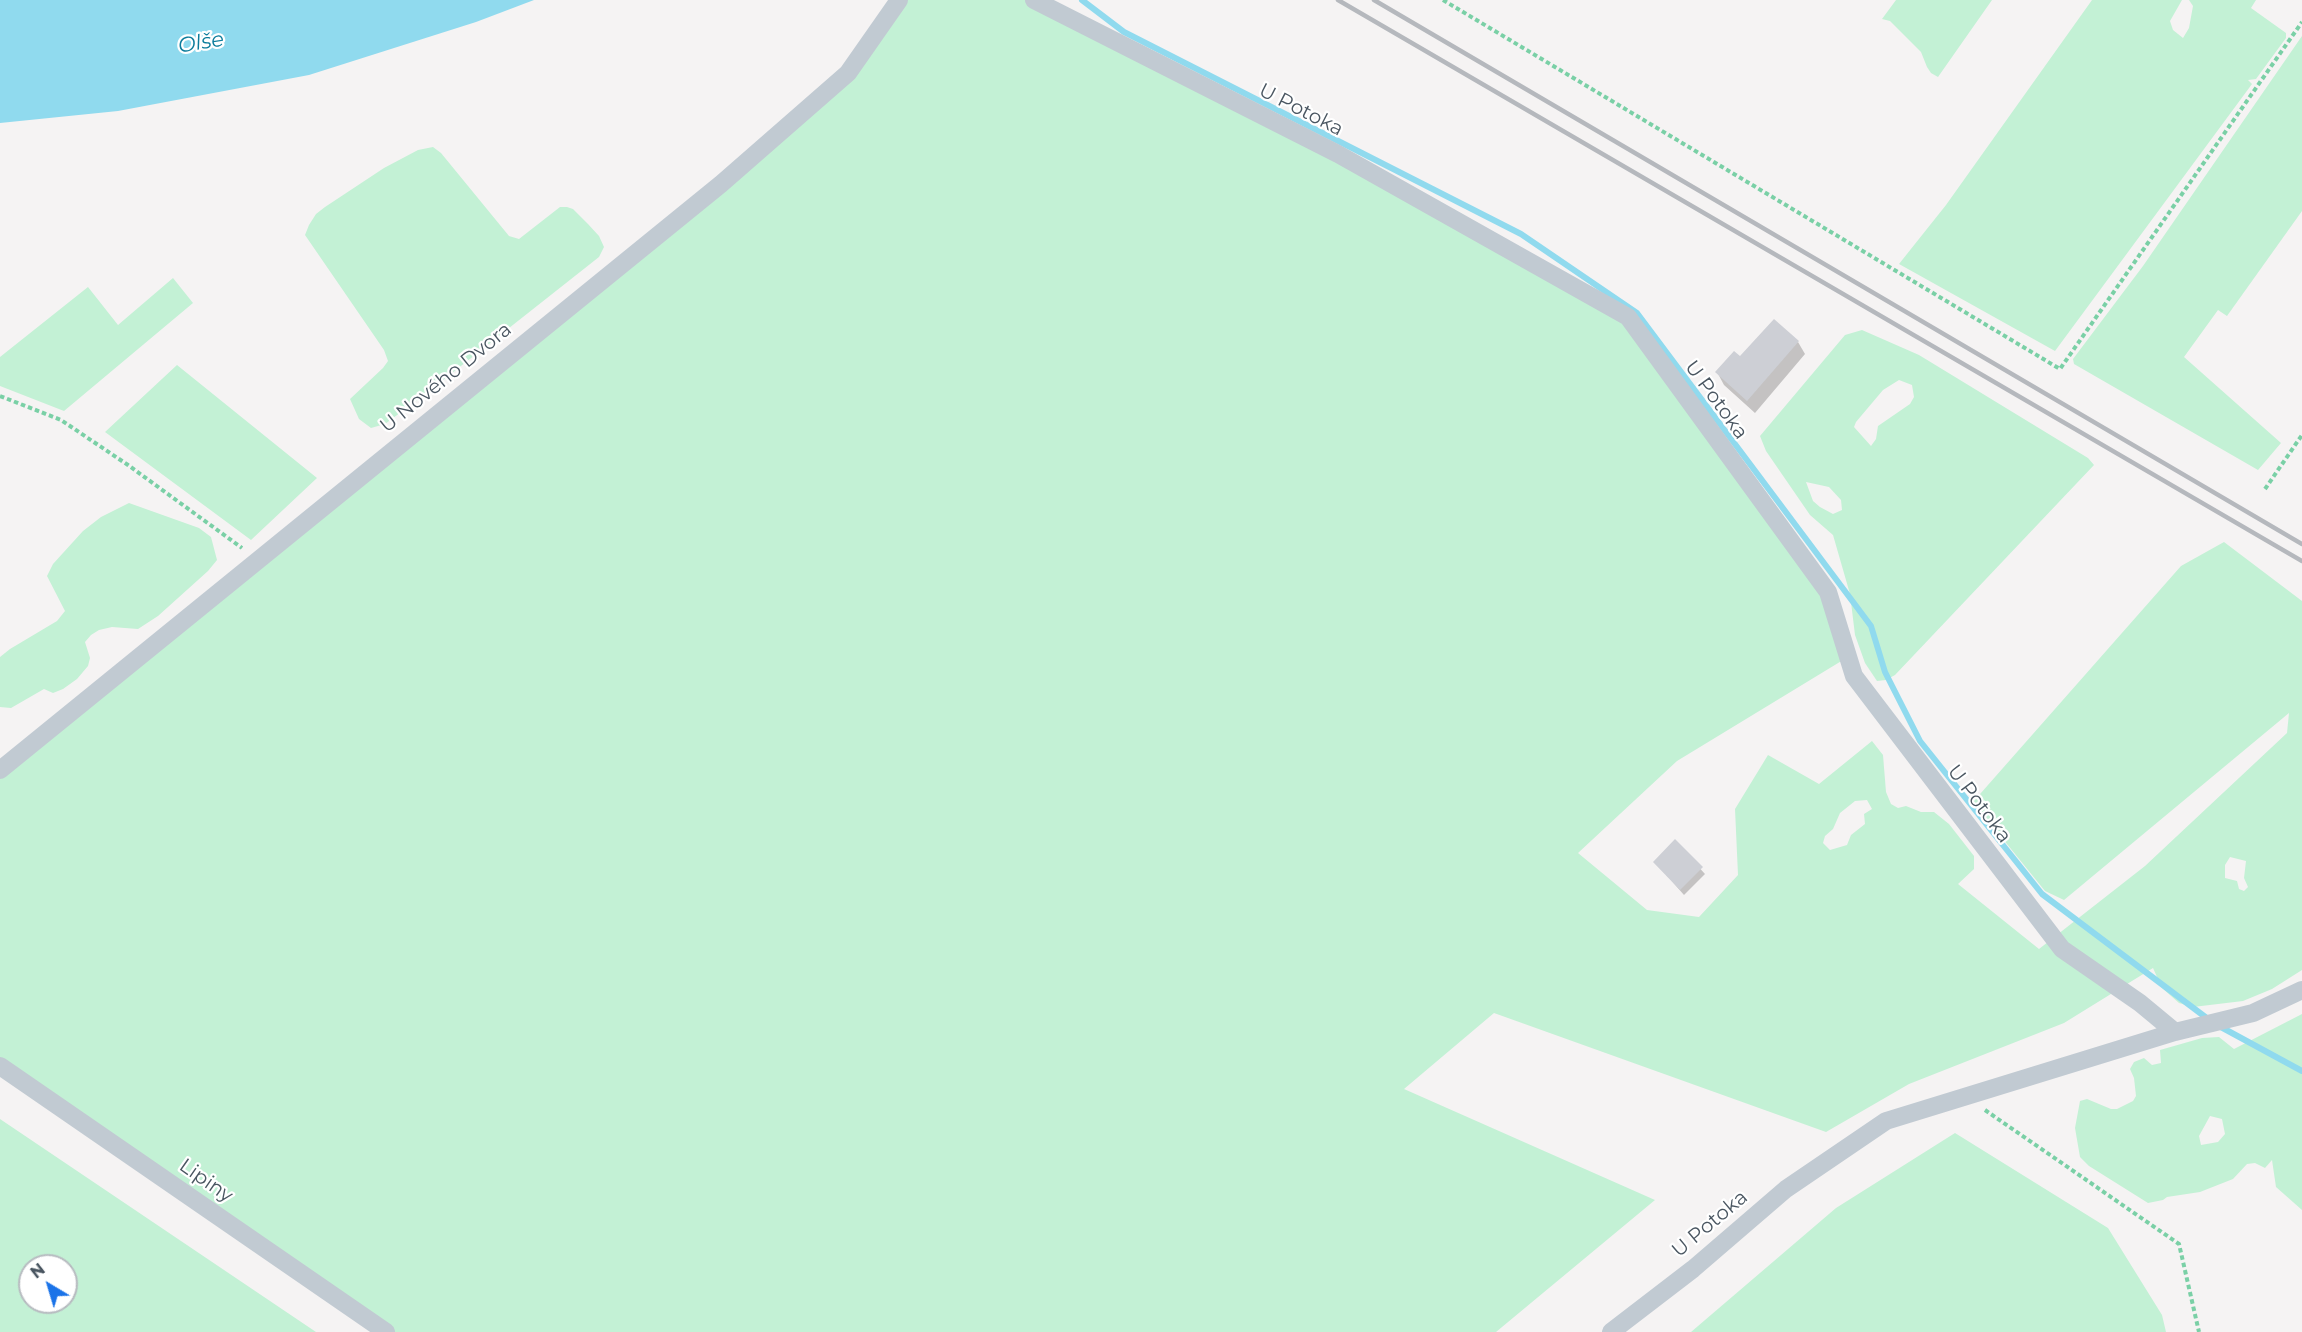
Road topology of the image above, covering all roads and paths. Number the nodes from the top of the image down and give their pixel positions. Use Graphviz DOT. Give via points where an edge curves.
graph roads {
  1 [pos="899,0"];
  2 [pos="1034,0"];
  3 [pos="1443,0"];
  4 [pos="2302,22"];
  5 [pos="0,396"];
  6 [pos="2302,435"];
  7 [pos="2265,489"];
  8 [pos="258,561"];
  9 [pos="0,770"];
  10 [pos="2302,990"];
  11 [pos="2175,1032"];
  12 [pos="0,1066"];
  13 [pos="1979,1092"];
  14 [pos="386,1332"];
  15 [pos="1611,1332"];
  16 [pos="2199,1332"];
  1 -- 8 [label="street, U Nového Dvora" via="848,73 722,184"];
  2 -- 11 [label="street, U Potoka" via="1338,154 1628,317 1828,592 1854,676 2062,949"];
  3 -- 4 [label="path" via="2060,369"];
  5 -- 8 [label="path" via="61,420"];
  6 -- 7 [label="path"];
  8 -- 9 [label="street, U Nového Dvora"];
  10 -- 11 [label="street, U Potoka" via="2253,1013"];
  11 -- 13 [label="street, U Potoka"];
  12 -- 14 [label="street, Lipiny"];
  13 -- 15 [label="street, U Potoka" via="1886,1121 1786,1189 1693,1269"];
  13 -- 16 [label="path" via="1986,1111 2179,1244"];
}
